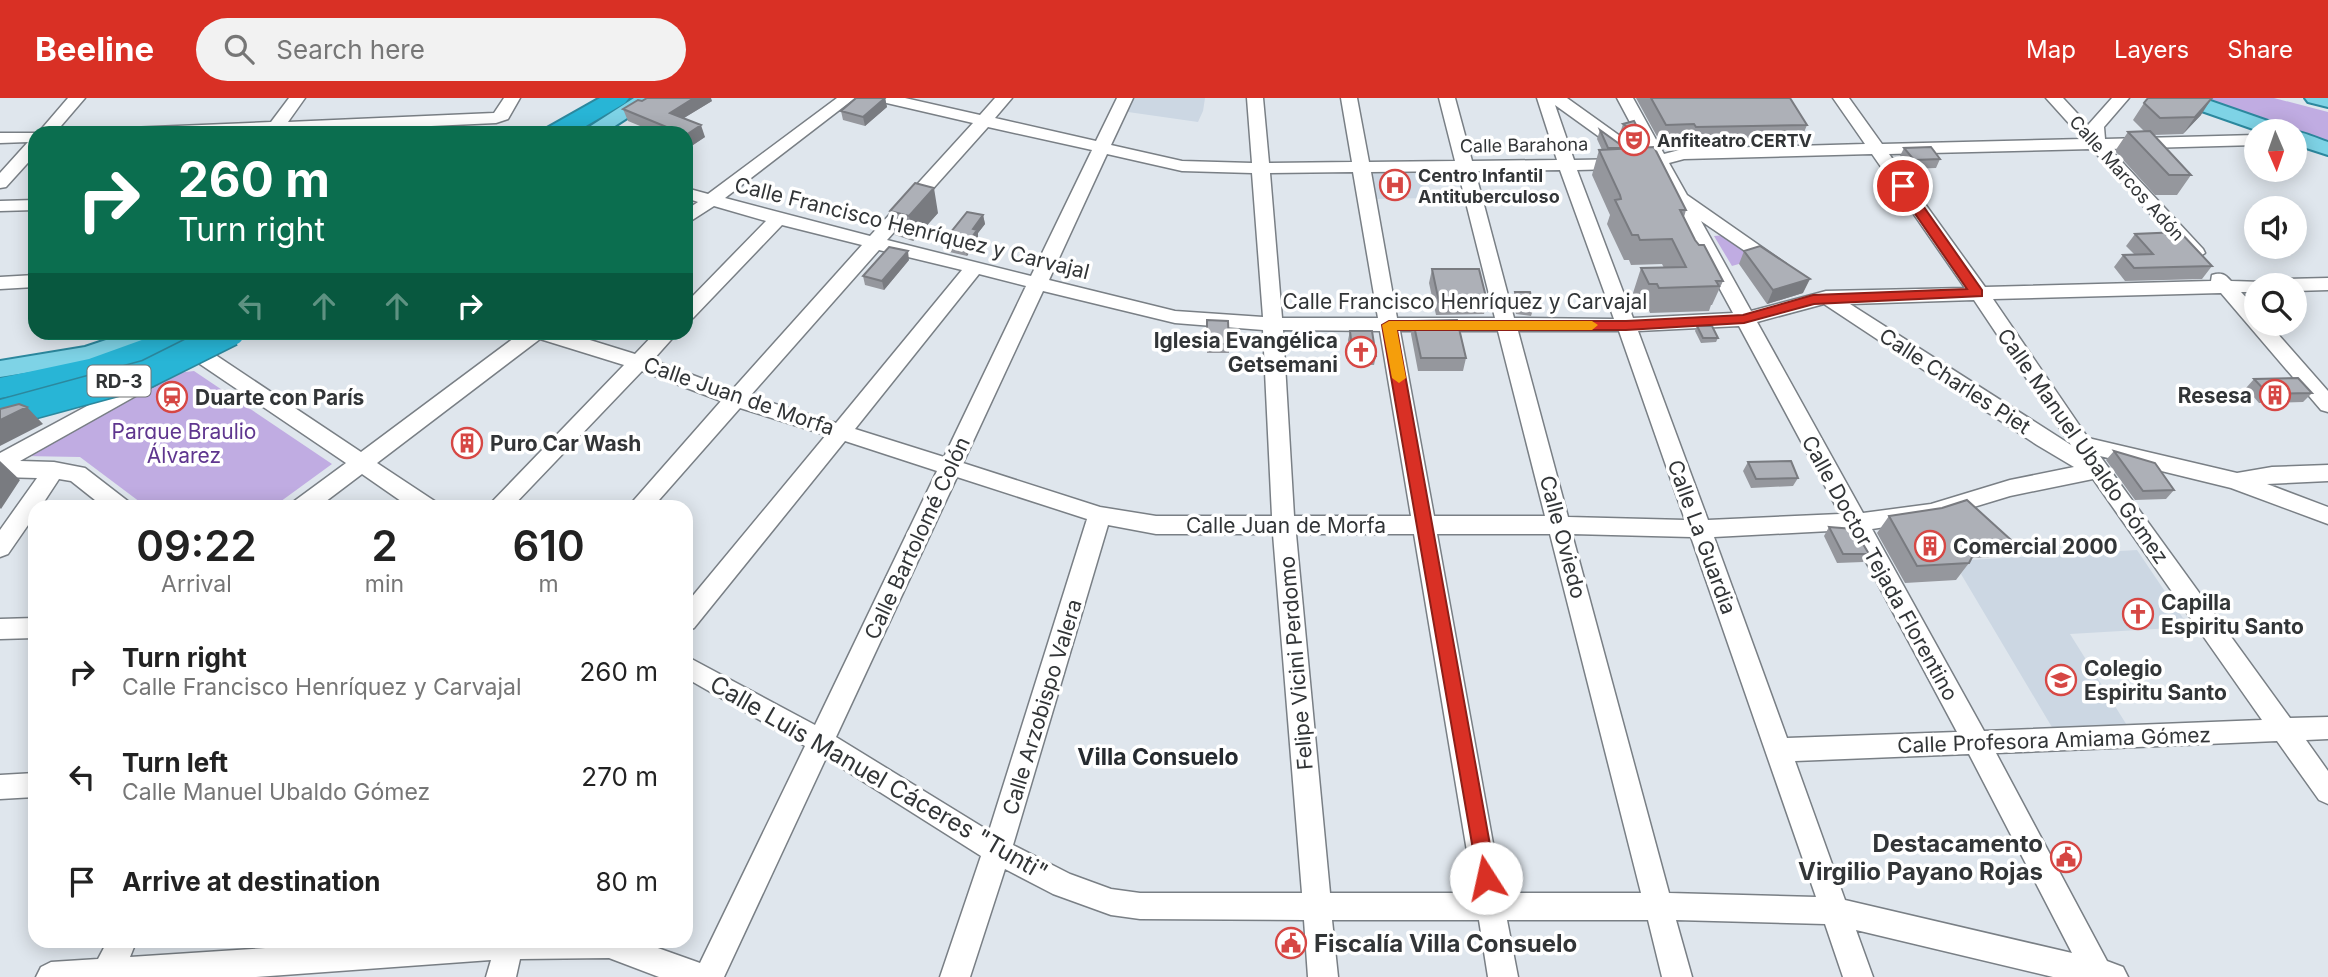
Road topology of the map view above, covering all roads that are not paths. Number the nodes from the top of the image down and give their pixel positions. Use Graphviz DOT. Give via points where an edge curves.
graph roads {
  1 [pos="77,98"];
  2 [pos="297,98"];
  3 [pos="512,98"];
  4 [pos="608,98"];
  5 [pos="617,98"];
  6 [pos="635,98"];
  7 [pos="648,98"];
  8 [pos="847,98"];
  9 [pos="884,98"];
  10 [pos="1004,98"];
  11 [pos="1125,98"];
  12 [pos="1255,98"];
  13 [pos="1349,98"];
  14 [pos="1447,98"];
  15 [pos="1545,98"];
  16 [pos="1556,98"];
  17 [pos="1625,98"];
  18 [pos="1841,98"];
  19 [pos="2054,98"];
  20 [pos="2121,98"];
  21 [pos="2185,98"];
  22 [pos="2315,98"];
  23 [pos="2328,101"];
  24 [pos="2244,119"];
  25 [pos="984,122"];
  26 [pos="52,126"];
  27 [pos="277,126"];
  28 [pos="349,126"];
  29 [pos="558,126"];
  30 [pos="568,126"];
  31 [pos="588,126"];
  32 [pos="602,126"];
  33 [pos="28,137"];
  34 [pos="0,138"];
  35 [pos="2244,140"];
  36 [pos="2307,142"];
  37 [pos="2097,144"];
  38 [pos="1103,146"];
  39 [pos="1877,148"];
  40 [pos="2328,149"];
  41 [pos="28,153"];
  42 [pos="1653,162"];
  43 [pos="1565,166"];
  44 [pos="1361,167"];
  45 [pos="1466,167"];
  46 [pos="1259,168"];
  47 [pos="0,183"];
  48 [pos="693,195"];
  49 [pos="1676,195"];
  50 [pos="711,200"];
  51 [pos="28,205"];
  52 [pos="0,206"];
  53 [pos="693,214"];
  54 [pos="778,219"];
  55 [pos="876,243"];
  56 [pos="975,267"];
  57 [pos="28,281"];
  58 [pos="0,283"];
  59 [pos="2307,284"];
  60 [pos="2328,284"];
  61 [pos="1039,285"];
  62 [pos="2244,286"];
  63 [pos="2226,287"];
  64 [pos="1977,293"];
  65 [pos="1828,298"];
  66 [pos="693,307"];
  67 [pos="2244,308"];
  68 [pos="1744,319"];
  69 [pos="1273,324"];
  70 [pos="1389,325"];
  71 [pos="1507,325"];
  72 [pos="1626,325"];
  73 [pos="2268,336"];
  74 [pos="133,340"];
  75 [pos="160,340"];
  76 [pos="217,340"];
  77 [pos="527,340"];
  78 [pos="565,340"];
  79 [pos="660,340"];
  80 [pos="196,344"];
  81 [pos="639,362"];
  82 [pos="0,369"];
  83 [pos="153,374"];
  84 [pos="0,382"];
  85 [pos="0,388"];
  86 [pos="733,398"];
  87 [pos="2328,405"];
  88 [pos="0,412"];
  89 [pos="0,428"];
  90 [pos="839,431"];
  91 [pos="2082,444"];
  92 [pos="0,463"];
  93 [pos="360,464"];
  94 [pos="949,466"];
  95 [pos="0,469"];
  96 [pos="54,470"];
  97 [pos="2098,470"];
  98 [pos="2328,472"];
  99 [pos="2237,481"];
  100 [pos="33,500"];
  101 [pos="111,500"];
  102 [pos="311,500"];
  103 [pos="416,500"];
  104 [pos="506,500"];
  105 [pos="645,500"];
  106 [pos="28,508"];
  107 [pos="1100,515"];
  108 [pos="2328,516"];
  109 [pos="1855,522"];
  110 [pos="1426,525"];
  111 [pos="1560,525"];
  112 [pos="1284,526"];
  113 [pos="1699,529"];
  114 [pos="0,548"];
  115 [pos="693,612"];
  116 [pos="28,628"];
  117 [pos="0,629"];
  118 [pos="693,670"];
  119 [pos="2328,728"];
  120 [pos="2284,731"];
  121 [pos="822,742"];
  122 [pos="1977,743"];
  123 [pos="1780,750"];
  124 [pos="28,786"];
  125 [pos="0,788"];
  126 [pos="2328,792"];
  127 [pos="997,851"];
  128 [pos="1490,905"];
  129 [pos="1658,906"];
  130 [pos="1317,907"];
  131 [pos="1835,911"];
  132 [pos="119,948"];
  133 [pos="447,948"];
  134 [pos="509,948"];
  135 [pos="620,948"];
  136 [pos="106,975"];
  137 [pos="2104,976"];
  138 [pos="51,977"];
  139 [pos="500,977"];
  140 [pos="698,977"];
  141 [pos="709,977"];
  142 [pos="955,977"];
  143 [pos="1323,977"];
  144 [pos="1503,977"];
  145 [pos="1677,977"];
  146 [pos="1858,977"];
  1 -- 26 [label="street"];
  2 -- 27 [label="street"];
  3 -- 28 [label="street" via="499,118"];
  4 -- 29 [label="main road"];
  5 -- 30 [label="highway"];
  6 -- 31 [label="highway"];
  7 -- 32 [label="main road"];
  8 -- 50 [label="street"];
  9 -- 25 [label="street, Calle Barahona"];
  10 -- 25 [label="street"];
  11 -- 38 [label="street, Calle Bartolomé Colón"];
  12 -- 46 [label="street, Felipe Vicini Perdomo"];
  13 -- 44 [label="street"];
  14 -- 45 [label="street, Calle Oviedo"];
  15 -- 43 [label="street, Calle La Guardia"];
  16 -- 42 [label="street"];
  17 -- 42 [label="street, Calle Doctor Tejada Florentino"];
  18 -- 39 [label="street, Calle Manuel Ubaldo Gómez"];
  19 -- 37 [label="street, Calle Marcos Adón"];
  20 -- 37 [label="street" via="2096,126"];
  21 -- 24 [label="main road"];
  22 -- 23 [label="main road"];
  25 -- 38 [label="street, Calle Barahona"];
  25 -- 55 [label="street"];
  33 -- 34 [label="street"];
  35 -- 37 [label="street, Calle Barahona"];
  36 -- 40 [label="main road"];
  37 -- 39 [label="street, Calle Barahona"];
  37 -- 63 [label="street, Calle Marcos Adón"];
  38 -- 46 [label="street, Calle Barahona" via="1182,166"];
  38 -- 61 [label="street, Calle Bartolomé Colón"];
  39 -- 42 [label="street, Calle Barahona" via="1683,154"];
  39 -- 64 [label="street, Calle Manuel Ubaldo Gómez"];
  41 -- 47 [label="street"];
  42 -- 43 [label="street, Calle Barahona"];
  42 -- 49 [label="street, Calle Doctor Tejada Florentino"];
  43 -- 45 [label="street, Calle Barahona"];
  43 -- 72 [label="street, Calle La Guardia"];
  44 -- 45 [label="street, Calle Barahona"];
  44 -- 46 [label="street, Calle Barahona"];
  44 -- 70 [label="street"];
  45 -- 71 [label="street, Calle Oviedo"];
  46 -- 69 [label="street, Felipe Vicini Perdomo"];
  48 -- 50 [label="street, Calle Francisco Henríquez y Carvajal"];
  49 -- 65 [label="street, Calle Charles Piet"];
  49 -- 68 [label="street, Calle Doctor Tejada Florentino"];
  50 -- 53 [label="street"];
  50 -- 54 [label="street, Calle Francisco Henríquez y Carvajal"];
  51 -- 52 [label="street"];
  54 -- 55 [label="street, Calle Francisco Henríquez y Carvajal"];
  54 -- 66 [label="street"];
  55 -- 56 [label="street, Calle Francisco Henríquez y Carvajal"];
  55 -- 86 [label="street"];
  56 -- 61 [label="street, Calle Francisco Henríquez y Carvajal"];
  56 -- 90 [label="street"];
  57 -- 58 [label="street"];
  59 -- 60 [label="street"];
  61 -- 69 [label="street, Calle Francisco Henríquez y Carvajal" via="1175,317"];
  61 -- 94 [label="street, Calle Bartolomé Colón"];
  62 -- 63 [label="street, Calle Francisco Henríquez y Carvajal"];
  63 -- 64 [label="street, Calle Francisco Henríquez y Carvajal"];
  63 -- 67 [label="street, Calle Marcos Adón"];
  64 -- 65 [label="street, Calle Francisco Henríquez y Carvajal"];
  64 -- 91 [label="street, Calle Manuel Ubaldo Gómez"];
  65 -- 68 [label="street, Calle Francisco Henríquez y Carvajal"];
  65 -- 97 [label="street, Calle Charles Piet"];
  68 -- 72 [label="street, Calle Francisco Henríquez y Carvajal"];
  68 -- 109 [label="street, Calle Doctor Tejada Florentino"];
  69 -- 70 [label="street, Calle Francisco Henríquez y Carvajal"];
  69 -- 112 [label="street, Felipe Vicini Perdomo"];
  70 -- 71 [label="street, Calle Francisco Henríquez y Carvajal"];
  70 -- 110 [label="street"];
  71 -- 72 [label="street, Calle Francisco Henríquez y Carvajal"];
  71 -- 111 [label="street, Calle Oviedo"];
  72 -- 113 [label="street, Calle La Guardia"];
  73 -- 87 [label="street, Calle Marcos Adón"];
  74 -- 82 [label="main road, RD-3" via="87,355"];
  75 -- 84 [label="highway" via="64,372"];
  76 -- 83 [label="highway, RD-3, bridge"];
  77 -- 93 [label="street"];
  78 -- 81 [label="street, Calle Juan de Morfa"];
  79 -- 81 [label="street"];
  80 -- 83 [label="main road, RD-3"];
  80 -- 85 [label="highway, RD-3" via="74,375"];
  80 -- 93 [label="street"];
  81 -- 86 [label="street, Calle Juan de Morfa"];
  81 -- 104 [label="street"];
  83 -- 88 [label="highway, RD-3, bridge"];
  83 -- 89 [label="highway, bridge"];
  83 -- 92 [label="street"];
  86 -- 90 [label="street, Calle Juan de Morfa"];
  86 -- 105 [label="street"];
  90 -- 94 [label="street, Calle Juan de Morfa"];
  90 -- 115 [label="street"];
  91 -- 97 [label="street, Calle Manuel Ubaldo Gómez"];
  91 -- 99 [label="street"];
  93 -- 102 [label="street"];
  93 -- 103 [label="street"];
  94 -- 107 [label="street, Calle Juan de Morfa"];
  94 -- 121 [label="street, Calle Bartolomé Colón"];
  95 -- 96 [label="street"];
  96 -- 100 [label="street"];
  96 -- 101 [label="street" via="77,474"];
  97 -- 109 [label="street, Calle Juan de Morfa" via="2010,488 1931,512"];
  97 -- 120 [label="street, Calle Manuel Ubaldo Gómez"];
  98 -- 99 [label="street"];
  99 -- 108 [label="street"];
  106 -- 114 [label="street"];
  107 -- 112 [label="street, Calle Juan de Morfa" via="1156,525"];
  107 -- 127 [label="street, Calle Arzobispo Valera"];
  109 -- 113 [label="street, Calle Juan de Morfa"];
  109 -- 122 [label="street, Calle Doctor Tejada Florentino"];
  110 -- 111 [label="street, Calle Juan de Morfa"];
  110 -- 112 [label="street, Calle Juan de Morfa"];
  110 -- 128 [label="street"];
  111 -- 113 [label="street, Calle Juan de Morfa"];
  111 -- 129 [label="street, Calle Oviedo"];
  112 -- 130 [label="street, Felipe Vicini Perdomo"];
  113 -- 123 [label="street, Calle La Guardia"];
  116 -- 117 [label="street"];
  118 -- 121 [label="street, Calle Luis Manuel Cáceres \"Tunti\""];
  119 -- 120 [label="street, Calle Profesora Amiama Gómez"];
  120 -- 122 [label="street, Calle Profesora Amiama Gómez"];
  120 -- 126 [label="street, Calle Manuel Ubaldo Gómez"];
  121 -- 127 [label="street, Calle Luis Manuel Cáceres \"Tunti\""];
  121 -- 141 [label="street, Calle Bartolomé Colón"];
  122 -- 123 [label="street, Calle Profesora Amiama Gómez"];
  122 -- 137 [label="street, Calle Doctor Tejada Florentino"];
  123 -- 131 [label="street, Calle La Guardia"];
  124 -- 125 [label="street"];
  127 -- 130 [label="street, Calle Luis Manuel Cáceres \"Tunti\"" via="1063,885 1111,902"];
  127 -- 142 [label="street, Calle Arzobispo Valera"];
  128 -- 129 [label="street, Calle Luis Manuel Cáceres \"Tunti\""];
  128 -- 130 [label="street, Calle Luis Manuel Cáceres \"Tunti\""];
  128 -- 144 [label="street"];
  129 -- 131 [label="street, Calle Luis Manuel Cáceres \"Tunti\""];
  129 -- 145 [label="street, Calle Oviedo"];
  130 -- 143 [label="street, Felipe Vicini Perdomo"];
  131 -- 137 [label="street, Calle Luis Manuel Cáceres \"Tunti\""];
  131 -- 146 [label="street, Calle La Guardia"];
  132 -- 136 [label="street"];
  133 -- 136 [label="street"];
  134 -- 139 [label="street"];
  135 -- 140 [label="street"];
  136 -- 138 [label="street"];
}
